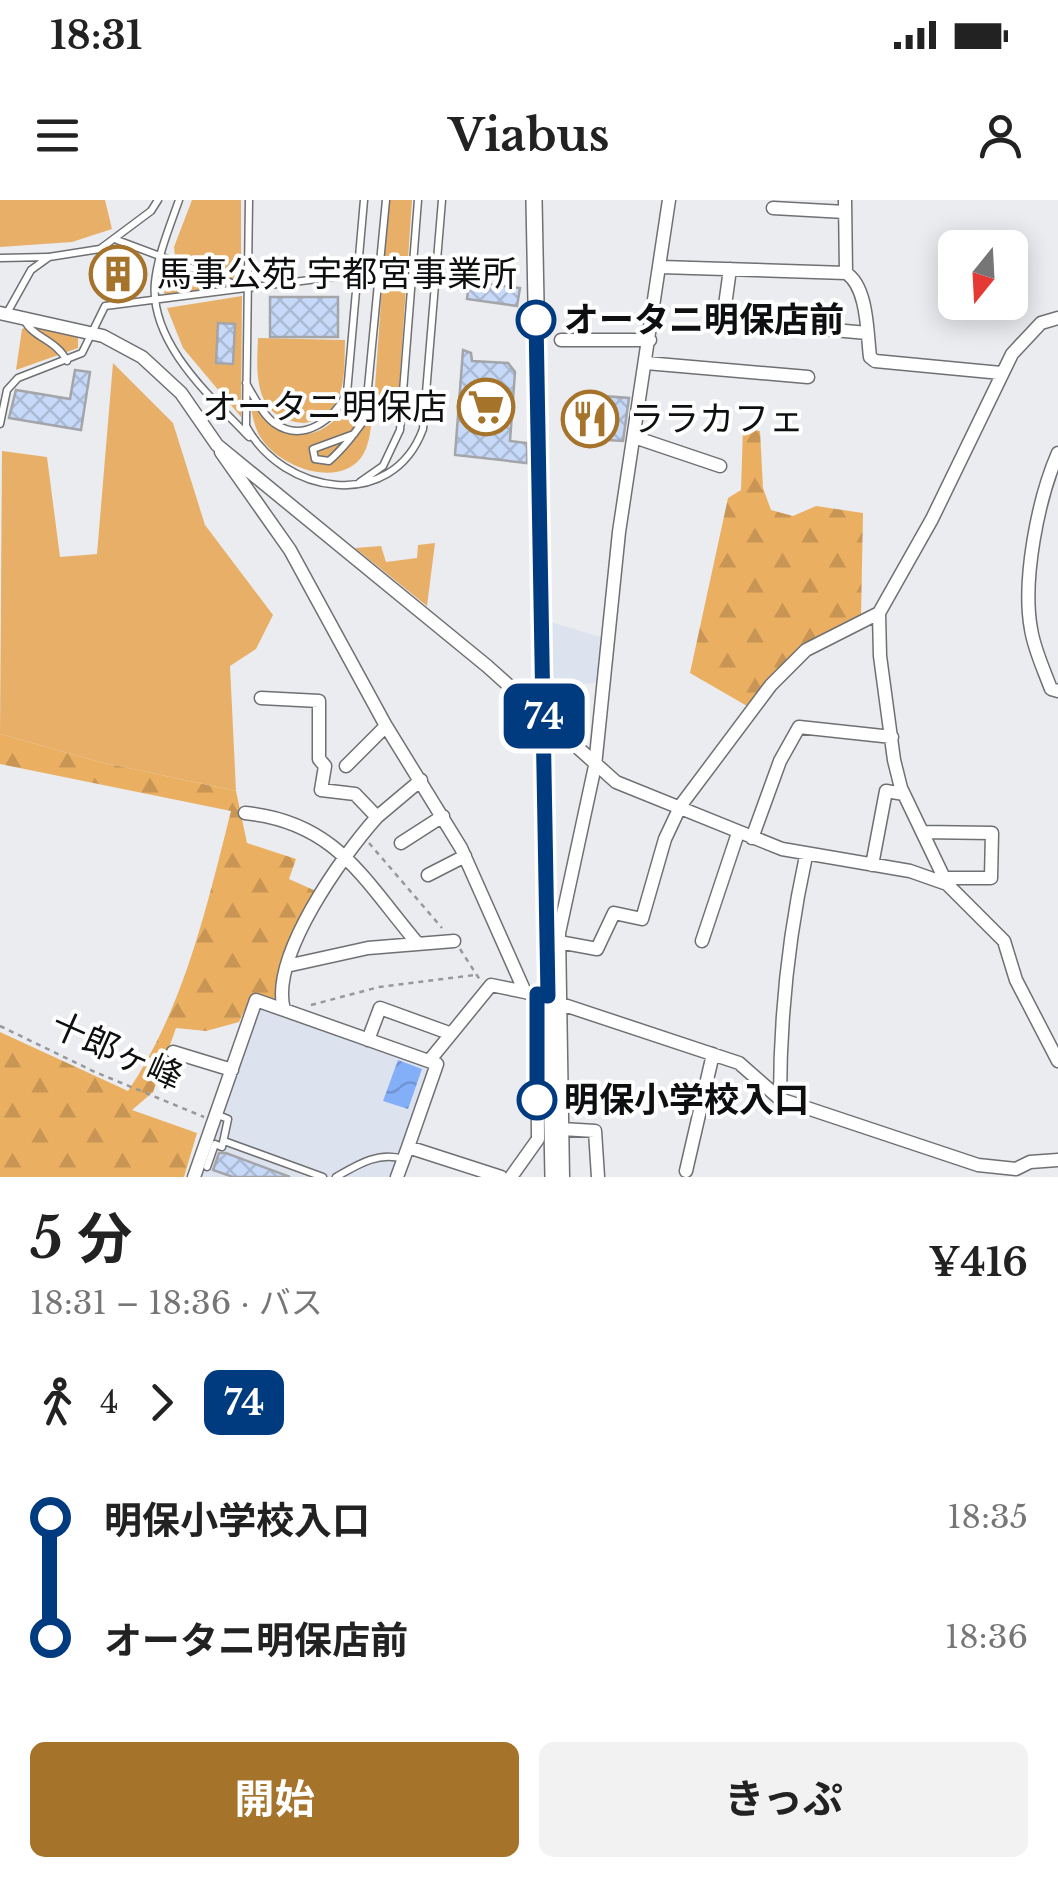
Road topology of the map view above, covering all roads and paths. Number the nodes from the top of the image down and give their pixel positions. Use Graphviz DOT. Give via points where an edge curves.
graph roads {
  1 [pos="158,200"];
  2 [pos="179,200"];
  3 [pos="250,200"];
  4 [pos="364,200"];
  5 [pos="386,200"];
  6 [pos="418,200"];
  7 [pos="442,200"];
  8 [pos="534,200"];
  9 [pos="670,200"];
  10 [pos="845,206"];
  11 [pos="773,208"];
  12 [pos="115,239"];
  13 [pos="49,256"];
  14 [pos="161,256"];
  15 [pos="0,258"];
  16 [pos="660,267"];
  17 [pos="730,269"];
  18 [pos="846,273"];
  19 [pos="357,274"];
  20 [pos="248,289"];
  21 [pos="157,302"];
  22 [pos="3,313"];
  23 [pos="24,318"];
  24 [pos="1058,318"];
  25 [pos="867,332"];
  26 [pos="93,334"];
  27 [pos="562,340"];
  28 [pos="650,340"];
  29 [pos="67,361"];
  30 [pos="646,363"];
  31 [pos="1001,373"];
  32 [pos="808,377"];
  33 [pos="246,382"];
  34 [pos="0,424"];
  35 [pos="354,434"];
  36 [pos="634,438"];
  37 [pos="217,445"];
  38 [pos="256,445"];
  39 [pos="1058,452"];
  40 [pos="720,466"];
  41 [pos="355,485"];
  42 [pos="880,614"];
  43 [pos="1058,691"];
  44 [pos="261,698"];
  45 [pos="544,717"];
  46 [pos="386,726"];
  47 [pos="892,737"];
  48 [pos="346,766"];
  49 [pos="595,766"];
  50 [pos="422,780"];
  51 [pos="904,794"];
  52 [pos="681,805"];
  53 [pos="245,812"];
  54 [pos="443,816"];
  55 [pos="375,819"];
  56 [pos="922,832"];
  57 [pos="745,836"];
  58 [pos="402,843"];
  59 [pos="342,855"];
  60 [pos="465,856"];
  61 [pos="806,856"];
  62 [pos="872,865"];
  63 [pos="428,875"];
  64 [pos="946,881"];
  65 [pos="454,941"];
  66 [pos="702,941"];
  67 [pos="559,942"];
  68 [pos="418,944"];
  69 [pos="291,964"];
  70 [pos="477,974"];
  71 [pos="486,990"];
  72 [pos="542,995"];
  73 [pos="286,1011"];
  74 [pos="0,1026"];
  75 [pos="449,1033"];
  76 [pos="368,1040"];
  77 [pos="173,1052"];
  78 [pos="713,1054"];
  79 [pos="429,1061"];
  80 [pos="1058,1061"];
  81 [pos="232,1070"];
  82 [pos="780,1099"];
  83 [pos="215,1118"];
  84 [pos="562,1129"];
  85 [pos="224,1142"];
  86 [pos="406,1153"];
  87 [pos="1058,1160"];
  88 [pos="207,1168"];
  89 [pos="686,1170"];
  90 [pos="338,1176"];
  91 [pos="194,1177"];
  92 [pos="322,1177"];
  93 [pos="397,1177"];
  94 [pos="501,1177"];
  95 [pos="511,1177"];
  96 [pos="553,1177"];
  97 [pos="563,1177"];
  98 [pos="598,1177"];
  1 -- 12 [label="lane"];
  2 -- 14 [label="lane"];
  3 -- 20 [label="lane"];
  4 -- 19 [label="lane"];
  5 -- 35 [label="lane" via="366,420"];
  6 -- 41 [label="lane" via="400,430 383,466"];
  7 -- 41 [label="lane" via="423,429 398,470"];
  8 -- 45 [label="street"];
  9 -- 16 [label="street"];
  10 -- 11 [label="street"];
  10 -- 18 [label="street"];
  12 -- 13 [label="lane" via="100,250"];
  12 -- 14 [label="lane"];
  13 -- 15 [label="lane"];
  13 -- 22 [label="lane" via="31,270"];
  14 -- 20 [label="lane"];
  14 -- 21 [label="lane"];
  16 -- 17 [label="street"];
  16 -- 28 [label="street"];
  17 -- 18 [label="street"];
  17 -- 25 [label="street" via="723,320"];
  18 -- 25 [label="street" via="862,300"];
  19 -- 20 [label="lane"];
  19 -- 33 [label="lane" via="347,393 332,418 304,430 274,423"];
  20 -- 21 [label="lane"];
  20 -- 33 [label="lane"];
  21 -- 26 [label="lane" via="105,306"];
  21 -- 38 [label="lane" via="173,346"];
  22 -- 23 [label="street"];
  23 -- 26 [label="street"];
  23 -- 29 [label="lane"];
  24 -- 31 [label="street" via="1040,323"];
  25 -- 31 [label="street" via="875,362"];
  26 -- 29 [label="lane"];
  26 -- 37 [label="street" via="142,356 181,392"];
  27 -- 28 [label="street"];
  28 -- 30 [label="street"];
  29 -- 34 [label="lane" via="18,378 7,390"];
  30 -- 32 [label="street"];
  30 -- 36 [label="street"];
  31 -- 42 [label="street"];
  33 -- 38 [label="lane" via="246,426"];
  35 -- 35 [label="lane" via="329,461 315,458 313,449 323,442"];
  36 -- 40 [label="street"];
  36 -- 49 [label="street"];
  37 -- 45 [label="street"];
  37 -- 46 [label="street" via="290,550"];
  38 -- 41 [label="lane" via="306,476"];
  39 -- 43 [label="street" via="1041,502 1028,603 1031,633 1051,689"];
  42 -- 47 [label="street"];
  42 -- 52 [label="street" via="791,663"];
  44 -- 55 [label="street" via="319,702 321,790 355,794"];
  45 -- 49 [label="street"];
  45 -- 72 [label="street"];
  46 -- 48 [label="street"];
  46 -- 50 [label="street"];
  47 -- 51 [label="street"];
  47 -- 57 [label="street" via="799,728"];
  49 -- 52 [label="street" via="616,782"];
  49 -- 67 [label="street"];
  50 -- 54 [label="street"];
  50 -- 55 [label="street"];
  51 -- 56 [label="street"];
  51 -- 62 [label="street" via="886,791"];
  52 -- 57 [label="street"];
  52 -- 67 [label="street" via="642,920 614,913 597,948"];
  53 -- 59 [label="street" via="302,824"];
  54 -- 58 [label="street"];
  54 -- 60 [label="street"];
  55 -- 59 [label="street"];
  55 -- 65 [label="path" via="363,836"];
  56 -- 64 [label="street"];
  56 -- 64 [label="street" via="992,833 990,878"];
  57 -- 61 [label="street"];
  57 -- 66 [label="street"];
  59 -- 68 [label="street"];
  59 -- 69 [label="street" via="318,892"];
  60 -- 63 [label="street"];
  60 -- 72 [label="street"];
  61 -- 62 [label="street"];
  61 -- 82 [label="street" via="786,945"];
  62 -- 64 [label="street"];
  64 -- 80 [label="street" via="1004,941 1016,980"];
  65 -- 68 [label="street"];
  65 -- 70 [label="path"];
  67 -- 72 [label="street"];
  68 -- 69 [label="street"];
  69 -- 73 [label="street" via="282,1000"];
  70 -- 71 [label="path"];
  70 -- 73 [label="path" via="379,986"];
  71 -- 72 [label="street" via="491,985"];
  71 -- 75 [label="street"];
  72 -- 78 [label="street"];
  72 -- 84 [label="street"];
  72 -- 95 [label="street" via="538,1139"];
  72 -- 96 [label="street"];
  73 -- 76 [label="street"];
  73 -- 81 [label="street" via="256,1000"];
  74 -- 83 [label="path, 十郎ヶ峰" via="94,1072"];
  75 -- 76 [label="street" via="380,1008"];
  75 -- 79 [label="street"];
  76 -- 79 [label="street"];
  77 -- 81 [label="street"];
  78 -- 82 [label="street" via="738,1063"];
  78 -- 89 [label="street"];
  79 -- 86 [label="street" via="438,1064"];
  81 -- 83 [label="street"];
  82 -- 87 [label="street" via="978,1165 1016,1169"];
  83 -- 85 [label="lane" via="228,1119"];
  83 -- 91 [label="street"];
  84 -- 97 [label="street"];
  84 -- 98 [label="street" via="595,1131"];
  85 -- 88 [label="lane" via="215,1144"];
  85 -- 92 [label="lane"];
  86 -- 90 [label="lane" via="362,1161"];
  86 -- 93 [label="street"];
  86 -- 94 [label="street"];
}
